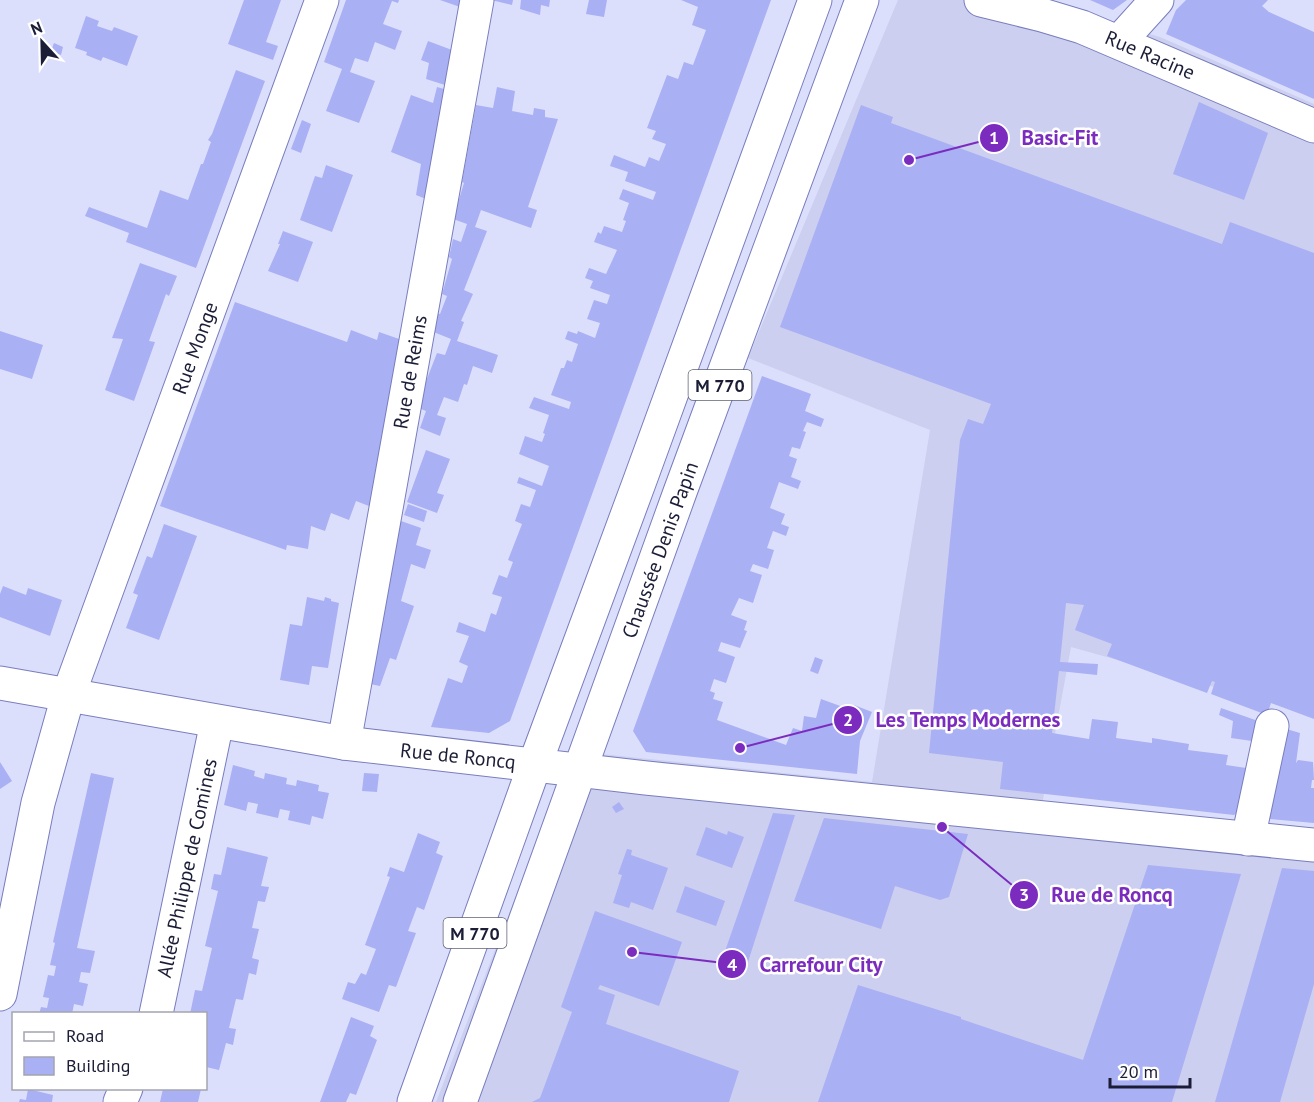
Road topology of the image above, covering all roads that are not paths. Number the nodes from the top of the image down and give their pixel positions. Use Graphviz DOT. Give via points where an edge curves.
graph roads {
  1 [pos="322,0"];
  2 [pos="477,0"];
  3 [pos="815,0"];
  4 [pos="862,0"];
  5 [pos="981,0"];
  6 [pos="1157,0"];
  7 [pos="1119,42"];
  8 [pos="1314,126"];
  9 [pos="0,683"];
  10 [pos="68,696"];
  11 [pos="217,722"];
  12 [pos="1272,726"];
  13 [pos="344,743"];
  14 [pos="535,764"];
  15 [pos="581,771"];
  16 [pos="1248,839"];
  17 [pos="1314,845"];
  18 [pos="0,994"];
  19 [pos="156,1012"];
  20 [pos="414,1102"];
  21 [pos="460,1102"];
  1 -- 10 [label="street, Rue Monge"];
  2 -- 13 [label="street, Rue de Reims"];
  3 -- 14 [label="street, M 770"];
  4 -- 15 [label="street, Chaussée Denis Papin / M 770"];
  5 -- 7 [label="street, Rue Racine" via="1063,20"];
  6 -- 7 [label="street"];
  7 -- 8 [label="street, Rue Racine"];
  9 -- 10 [label="street, Rue de Roncq"];
  10 -- 11 [label="street, Rue de Roncq"];
  10 -- 18 [label="street, Rue Monge" via="38,803"];
  11 -- 13 [label="street, Rue de Roncq"];
  11 -- 19 [label="street, Allée Philippe de Comines"];
  12 -- 16 [label="street"];
  13 -- 14 [label="street, Rue de Roncq"];
  14 -- 15 [label="street, Rue de Roncq"];
  14 -- 20 [label="street, M 770"];
  15 -- 16 [label="street, Rue de Roncq"];
  15 -- 21 [label="street, Chaussée Denis Papin / M 770"];
  16 -- 17 [label="street, Rue de Roncq"];
}
